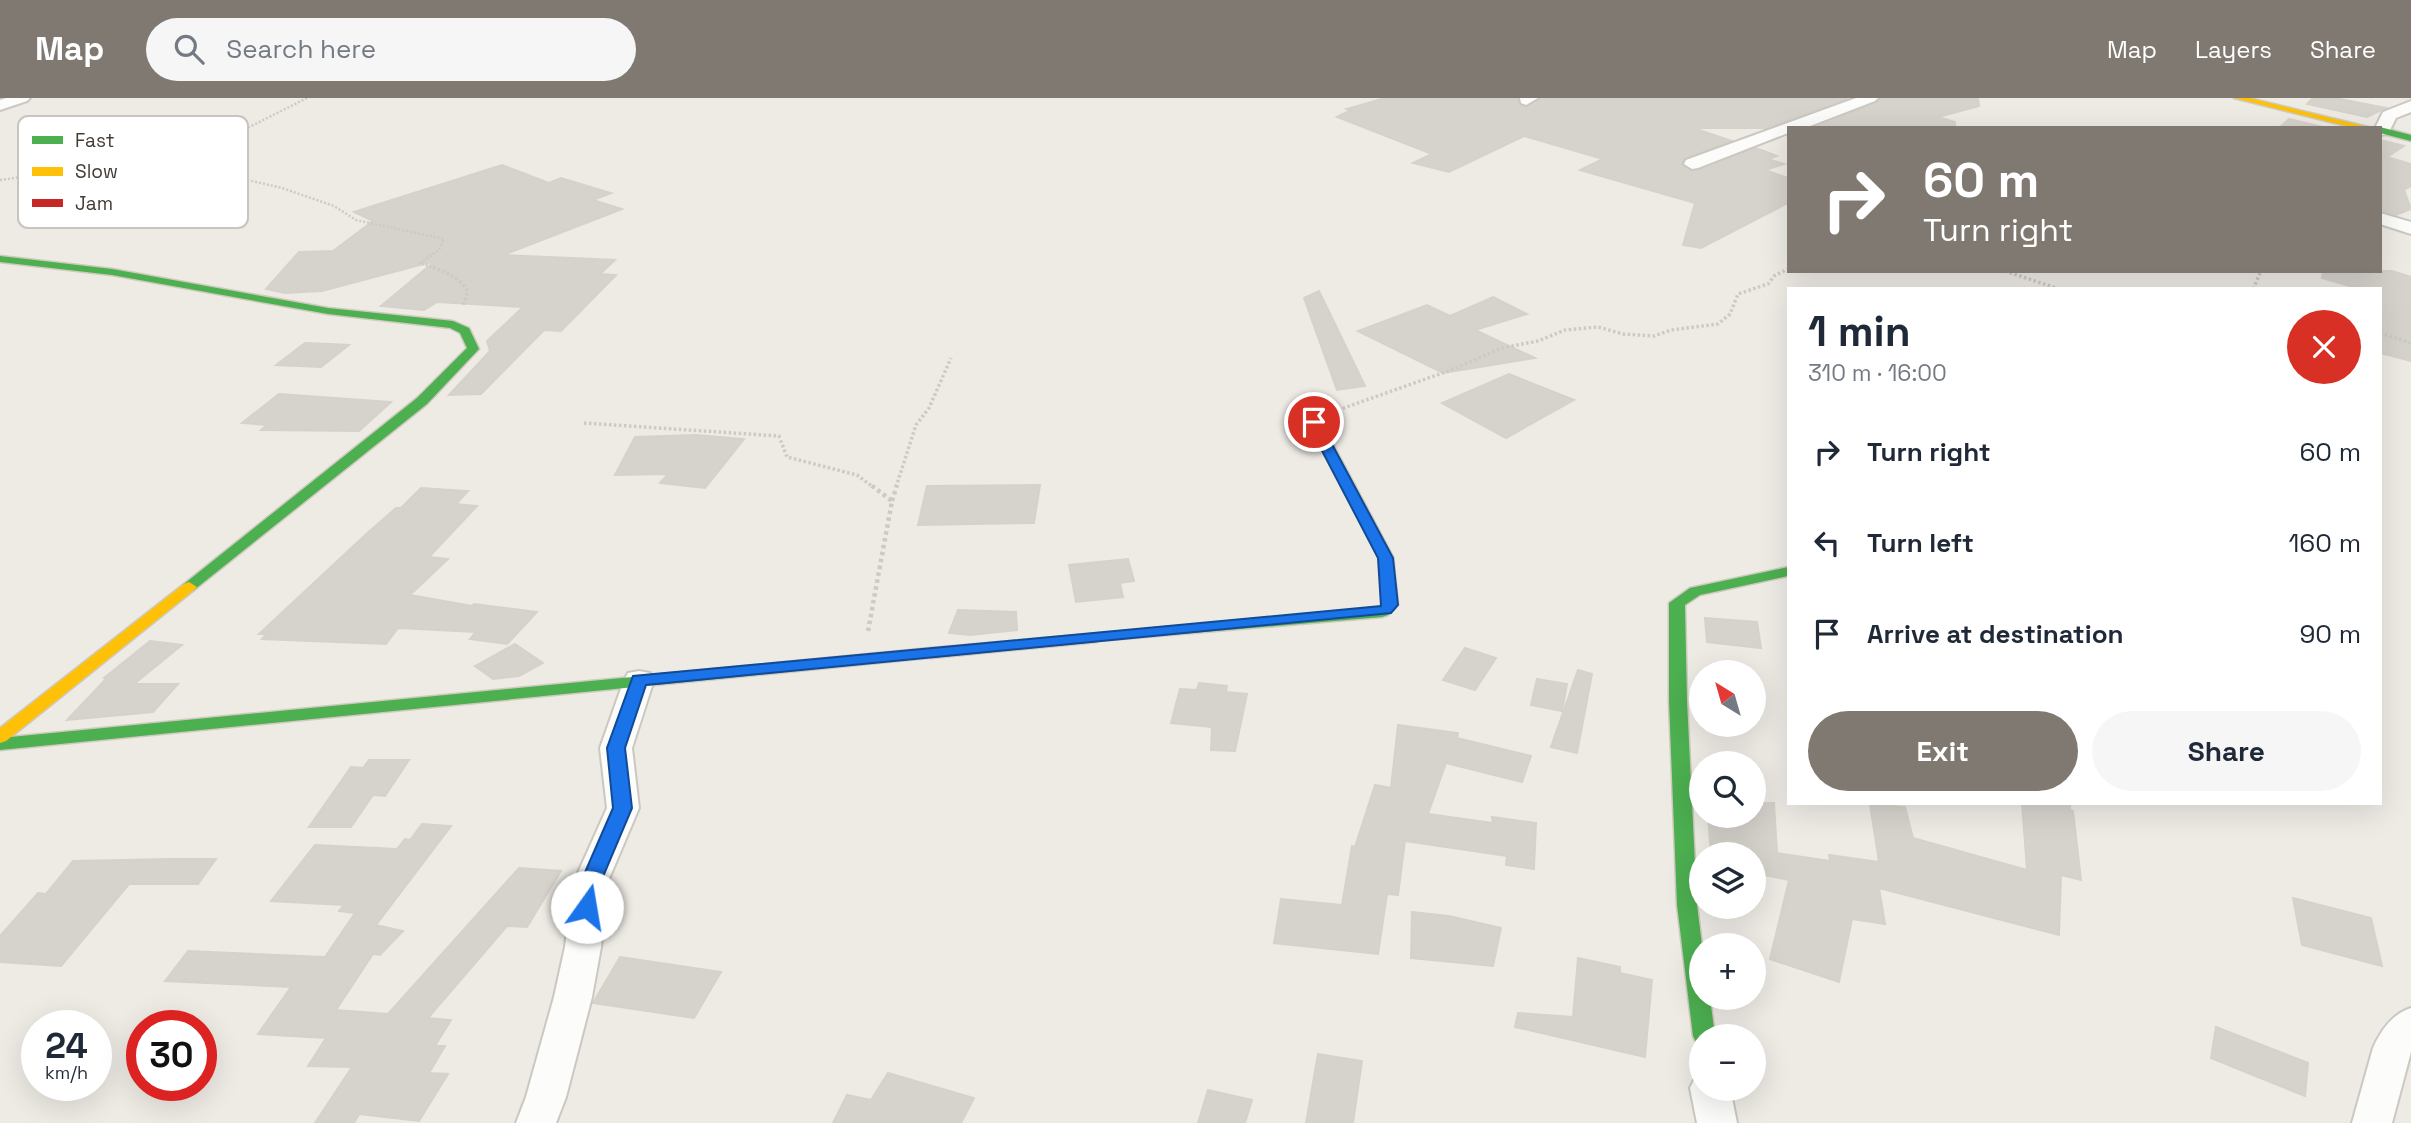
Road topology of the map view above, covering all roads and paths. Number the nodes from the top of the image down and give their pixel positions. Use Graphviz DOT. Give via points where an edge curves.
graph roads {
  1 [pos="22,98"];
  2 [pos="307,98"];
  3 [pos="1870,98"];
  4 [pos="2238,98"];
  5 [pos="0,105"];
  6 [pos="2411,106"];
  7 [pos="1794,126"];
  8 [pos="2360,126"];
  9 [pos="2380,126"];
  10 [pos="248,128"];
  11 [pos="1787,129"];
  12 [pos="2382,131"];
  13 [pos="2411,138"];
  14 [pos="1692,164"];
  15 [pos="18,178"];
  16 [pos="0,180"];
  17 [pos="248,180"];
  18 [pos="2382,218"];
  19 [pos="2407,224"];
  20 [pos="0,259"];
  21 [pos="1787,269"];
  22 [pos="2011,273"];
  23 [pos="2053,287"];
  24 [pos="461,309"];
  25 [pos="2382,335"];
  26 [pos="2411,343"];
  27 [pos="951,358"];
  28 [pos="1314,422"];
  29 [pos="584,423"];
  30 [pos="892,501"];
  31 [pos="1787,572"];
  32 [pos="865,660"];
  33 [pos="639,680"];
  34 [pos="0,737"];
  35 [pos="0,744"];
  36 [pos="2411,1023"];
  37 [pos="1702,1024"];
  38 [pos="1713,1101"];
  39 [pos="536,1123"];
  40 [pos="1717,1123"];
  41 [pos="2372,1123"];
  1 -- 5 [label="street"];
  2 -- 10 [label="path"];
  3 -- 7 [label="street"];
  4 -- 8 [label="street"];
  6 -- 9 [label="street" via="2389,115"];
  11 -- 14 [label="street"];
  12 -- 13 [label="street"];
  15 -- 16 [label="path"];
  17 -- 24 [label="path" via="334,206 356,220 444,239 439,250 420,263 465,284 468,292"];
  18 -- 19 [label="street"];
  20 -- 34 [label="street" via="112,272 328,311 453,325 466,331 473,349 422,401"];
  21 -- 28 [label="path" via="1768,284 1738,293 1730,314 1718,324 1654,335 1598,327 1565,330 1502,348"];
  22 -- 23 [label="path"];
  25 -- 26 [label="path"];
  27 -- 30 [label="path" via="929,408 916,425"];
  28 -- 32 [label="street" via="1386,558 1390,605 1385,610"];
  29 -- 30 [label="path" via="779,436 787,457 857,475"];
  30 -- 32 [label="path"];
  31 -- 37 [label="street" via="1695,591 1677,603 1687,905"];
  32 -- 33 [label="street"];
  33 -- 35 [label="street"];
  33 -- 39 [label="street" via="616,748 623,808 589,886 573,997"];
  36 -- 41 [label="street" via="2392,1048"];
  38 -- 40 [label="street"];
}
